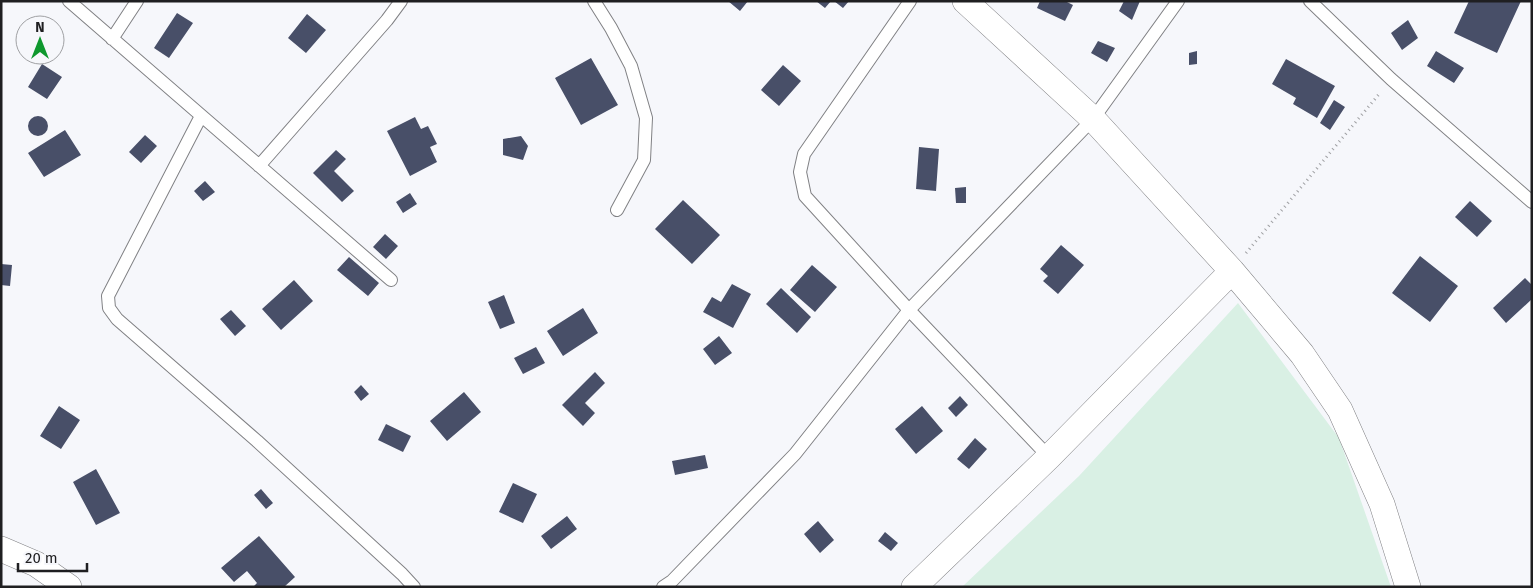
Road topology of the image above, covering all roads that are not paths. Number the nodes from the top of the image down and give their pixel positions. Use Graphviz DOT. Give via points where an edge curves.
graph roads {
  1 [pos="69,1"];
  2 [pos="137,1"];
  3 [pos="401,1"];
  4 [pos="594,1"];
  5 [pos="910,1"];
  6 [pos="965,1"];
  7 [pos="1178,1"];
  8 [pos="1310,1"];
  9 [pos="112,39"];
  10 [pos="201,116"];
  11 [pos="1093,119"];
  12 [pos="259,166"];
  13 [pos="1532,202"];
  14 [pos="616,210"];
  15 [pos="1232,271"];
  16 [pos="391,280"];
  17 [pos="908,310"];
  18 [pos="1049,456"];
  19 [pos="1,549"];
  20 [pos="671,585"];
  21 [pos="69,587"];
  22 [pos="414,587"];
  23 [pos="914,587"];
  24 [pos="1408,587"];
  1 -- 9 [label="lane"];
  2 -- 9 [label="lane"];
  3 -- 12 [label="lane" via="388,20"];
  4 -- 14 [label="lane" via="631,66 646,118 644,160"];
  5 -- 17 [label="lane" via="804,154 800,172 805,196"];
  6 -- 11 [label="street"];
  7 -- 11 [label="lane"];
  8 -- 13 [label="lane" via="1391,80"];
  9 -- 10 [label="lane"];
  10 -- 12 [label="lane"];
  10 -- 22 [label="lane" via="108,296 109,308 116,319 257,441"];
  11 -- 15 [label="street"];
  11 -- 17 [label="lane"];
  12 -- 16 [label="lane"];
  15 -- 18 [label="street"];
  15 -- 24 [label="street" via="1302,354 1340,410 1382,504"];
  17 -- 18 [label="lane"];
  17 -- 20 [label="lane" via="795,454"];
  18 -- 23 [label="street"];
  19 -- 21 [label="street" via="36,564"];
}
